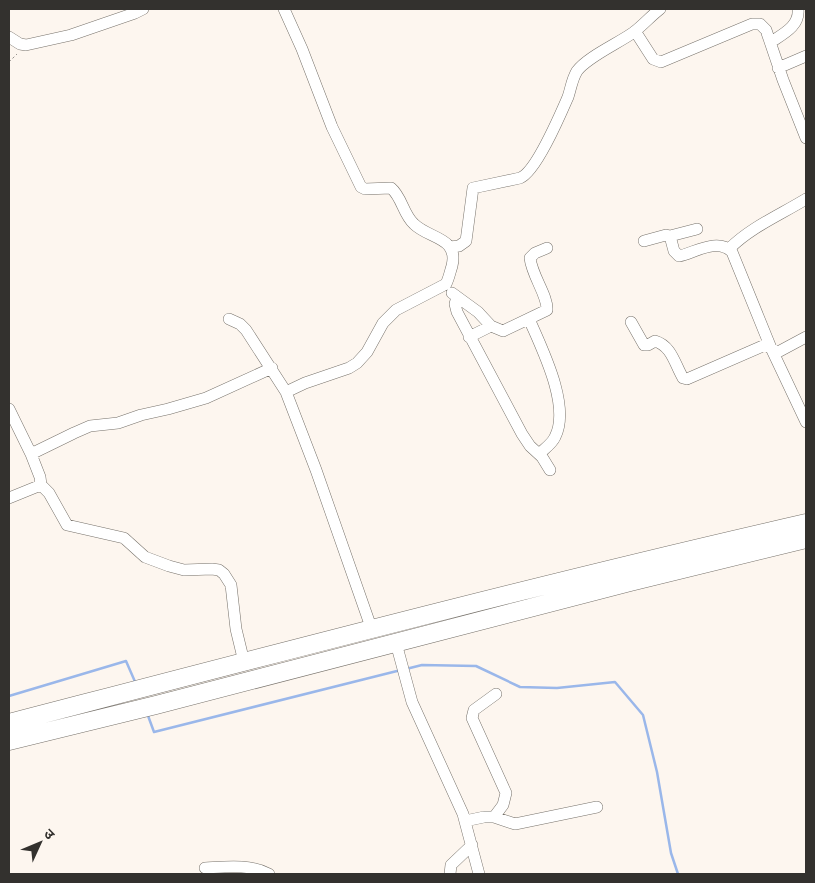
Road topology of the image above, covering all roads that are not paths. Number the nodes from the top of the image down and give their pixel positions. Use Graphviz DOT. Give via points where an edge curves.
graph roads {
  1 [pos="143,9"];
  2 [pos="284,9"];
  3 [pos="660,9"];
  4 [pos="798,9"];
  5 [pos="635,31"];
  6 [pos="9,37"];
  7 [pos="770,42"];
  8 [pos="806,56"];
  9 [pos="778,68"];
  10 [pos="806,138"];
  11 [pos="806,199"];
  12 [pos="697,230"];
  13 [pos="670,236"];
  14 [pos="644,241"];
  15 [pos="450,247"];
  16 [pos="548,248"];
  17 [pos="729,249"];
  18 [pos="442,286"];
  19 [pos="457,297"];
  20 [pos="229,319"];
  21 [pos="529,319"];
  22 [pos="631,322"];
  23 [pos="491,326"];
  24 [pos="806,337"];
  25 [pos="470,338"];
  26 [pos="771,348"];
  27 [pos="272,368"];
  28 [pos="286,392"];
  29 [pos="9,410"];
  30 [pos="806,422"];
  31 [pos="31,454"];
  32 [pos="539,454"];
  33 [pos="550,470"];
  34 [pos="41,485"];
  35 [pos="9,498"];
  36 [pos="806,523"];
  37 [pos="806,539"];
  38 [pos="372,630"];
  39 [pos="396,644"];
  40 [pos="244,662"];
  41 [pos="496,694"];
  42 [pos="9,723"];
  43 [pos="9,741"];
  44 [pos="597,807"];
  45 [pos="494,817"];
  46 [pos="465,821"];
  47 [pos="472,845"];
  48 [pos="205,868"];
  49 [pos="269,874"];
  50 [pos="450,874"];
  51 [pos="479,874"];
  1 -- 6 [label="street" via="71,35 25,45"];
  2 -- 15 [label="street" via="332,127 361,187 391,188 414,225"];
  3 -- 5 [label="street"];
  4 -- 7 [label="street" via="794,25"];
  5 -- 7 [label="street" via="653,59 661,62 752,24 763,26"];
  5 -- 15 [label="street" via="577,72 563,110 539,156 523,178 473,188 466,241"];
  7 -- 9 [label="street"];
  8 -- 9 [label="street"];
  9 -- 10 [label="street"];
  11 -- 17 [label="street" via="741,236"];
  12 -- 13 [label="street"];
  13 -- 14 [label="street"];
  13 -- 17 [label="street" via="678,256 716,246"];
  15 -- 18 [label="street" via="453,259 448,280"];
  16 -- 21 [label="street" via="530,258 547,310"];
  17 -- 26 [label="street"];
  18 -- 19 [label="street"];
  18 -- 28 [label="street" via="396,310 383,323 357,363"];
  19 -- 23 [label="street"];
  19 -- 25 [label="street" via="457,312"];
  20 -- 27 [label="street" via="246,330"];
  21 -- 23 [label="street" via="503,331"];
  21 -- 32 [label="street" via="553,376 559,416 554,440"];
  22 -- 26 [label="street" via="645,346 657,342 671,354 685,379 765,345"];
  23 -- 25 [label="street"];
  24 -- 26 [label="street" via="778,352"];
  25 -- 32 [label="street" via="522,434"];
  26 -- 30 [label="street"];
  27 -- 28 [label="street"];
  27 -- 31 [label="street" via="206,398 118,423 90,426"];
  28 -- 38 [label="street"];
  29 -- 31 [label="street"];
  31 -- 34 [label="street"];
  32 -- 33 [label="street"];
  34 -- 35 [label="street"];
  34 -- 40 [label="street" via="67,525 124,538 145,557 169,566 184,570 219,570 224,574 230,585"];
  36 -- 38 [label="highway"];
  37 -- 39 [label="highway"];
  38 -- 40 [label="highway"];
  39 -- 43 [label="highway"];
  39 -- 46 [label="street" via="412,702"];
  40 -- 42 [label="highway"];
  41 -- 45 [label="street" via="474,710 472,718 506,793"];
  44 -- 45 [label="street" via="515,824"];
  45 -- 46 [label="street"];
  46 -- 47 [label="street"];
  47 -- 50 [label="street" via="451,865"];
  47 -- 51 [label="street"];
  48 -- 49 [label="street" via="235,867"];
}
